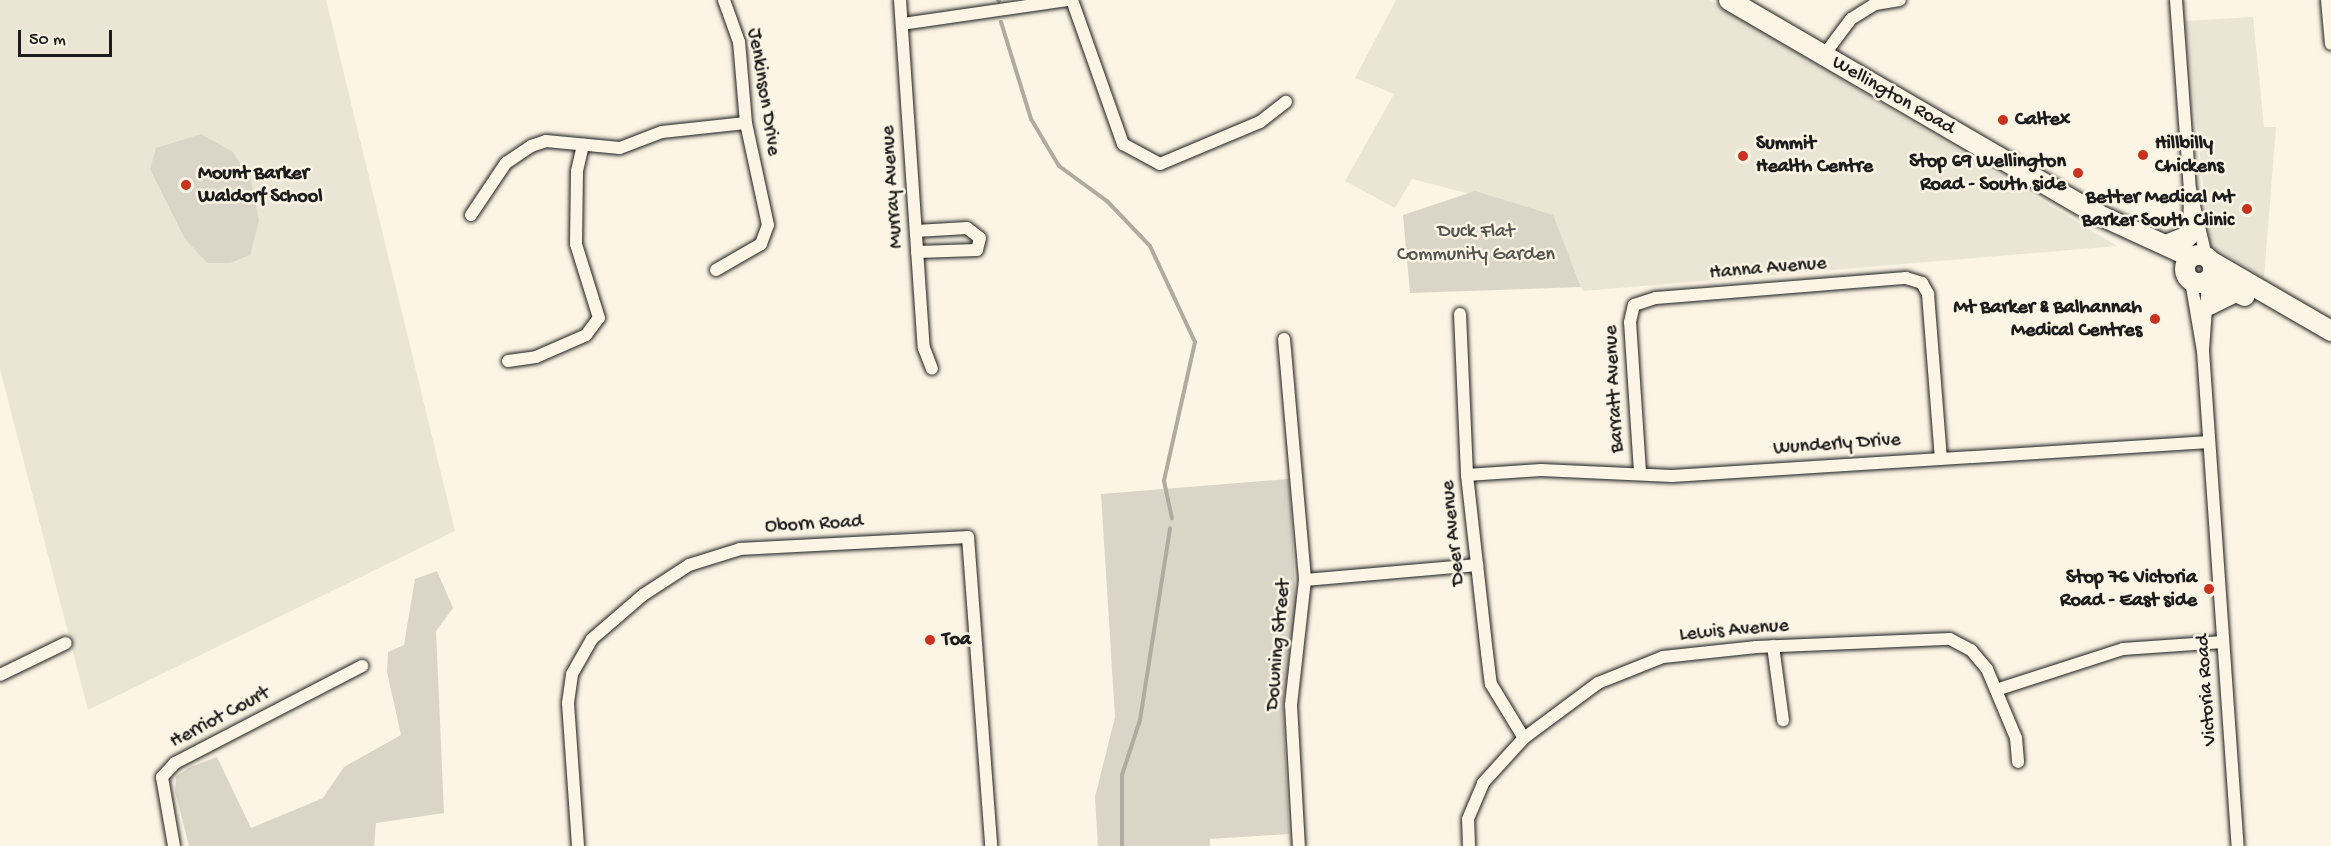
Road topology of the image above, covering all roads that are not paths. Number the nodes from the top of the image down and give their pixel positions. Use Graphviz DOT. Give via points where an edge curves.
graph roads {
  1 [pos="724,0"];
  2 [pos="900,0"];
  3 [pos="1070,0"];
  4 [pos="1729,0"];
  5 [pos="1900,0"];
  6 [pos="2176,0"];
  7 [pos="2327,0"];
  8 [pos="902,24"];
  9 [pos="2331,44"];
  10 [pos="1824,55"];
  11 [pos="1286,102"];
  12 [pos="746,123"];
  13 [pos="583,145"];
  14 [pos="2190,189"];
  15 [pos="471,215"];
  16 [pos="2120,226"];
  17 [pos="915,231"];
  18 [pos="2188,236"];
  19 [pos="2166,245"];
  20 [pos="917,252"];
  21 [pos="2199,268"];
  22 [pos="716,270"];
  23 [pos="2236,292"];
  24 [pos="1634,305"];
  25 [pos="2208,305"];
  26 [pos="1460,314"];
  27 [pos="2307,319"];
  28 [pos="2331,331"];
  29 [pos="1284,339"];
  30 [pos="2203,351"];
  31 [pos="508,361"];
  32 [pos="932,369"];
  33 [pos="2209,442"];
  34 [pos="1941,458"];
  35 [pos="1640,472"];
  36 [pos="1467,475"];
  37 [pos="1477,565"];
  38 [pos="1305,580"];
  39 [pos="2223,642"];
  40 [pos="66,643"];
  41 [pos="1773,646"];
  42 [pos="363,666"];
  43 [pos="0,675"];
  44 [pos="1996,690"];
  45 [pos="1783,720"];
  46 [pos="1524,738"];
  47 [pos="2018,762"];
  48 [pos="174,846"];
  49 [pos="578,846"];
  50 [pos="991,846"];
  51 [pos="1299,846"];
  52 [pos="1469,846"];
  53 [pos="2238,846"];
  1 -- 12 [label="street, Jenkinson Drive" via="738,42"];
  2 -- 8 [label="street, Murray Avenue"];
  3 -- 8 [label="street"];
  3 -- 11 [label="street" via="1123,144 1160,164 1260,123"];
  4 -- 10 [label="main road, Wellington Road"];
  5 -- 10 [label="street" via="1875,4 1851,19"];
  6 -- 14 [label="street, Victoria Road"];
  7 -- 9 [label="street"];
  8 -- 17 [label="street, Murray Avenue"];
  10 -- 16 [label="main road, Wellington Road"];
  12 -- 13 [label="street" via="662,132 620,148"];
  12 -- 22 [label="street, Jenkinson Drive" via="767,237 744,257"];
  13 -- 15 [label="street" via="546,141 519,151 487,186"];
  13 -- 31 [label="street" via="577,171 576,244 599,318 585,335 536,357"];
  14 -- 18 [label="street, Victoria Road"];
  14 -- 21 [label="street, Victoria Road"];
  16 -- 19 [label="main road, Wellington Road"];
  16 -- 21 [label="main road, Wellington Road"];
  17 -- 20 [label="street, Murray Avenue"];
  17 -- 20 [label="street" via="967,228 980,238 977,250"];
  18 -- 19 [label="main road"];
  18 -- 21 [label="street, Victoria Road"];
  19 -- 21 [label="main road, Wellington Road"];
  20 -- 32 [label="street, Murray Avenue" via="924,348"];
  21 -- 23 [label="main road, Wellington Road"];
  21 -- 25 [label="street, Victoria Road"];
  21 -- 27 [label="main road, Wellington Road"];
  21 -- 30 [label="street, Victoria Road"];
  23 -- 25 [label="main road"];
  23 -- 27 [label="main road, Wellington Road"];
  24 -- 34 [label="street, Hanna Avenue" via="1656,298 1906,278 1922,283 1928,294"];
  24 -- 35 [label="street, Barratt Avenue" via="1630,322"];
  25 -- 30 [label="street, Victoria Road"];
  26 -- 36 [label="street, Deer Avenue"];
  27 -- 28 [label="main road, Wellington Road"];
  29 -- 38 [label="street, Downing Street"];
  30 -- 33 [label="street, Victoria Road"];
  33 -- 34 [label="street, Wunderly Drive"];
  33 -- 39 [label="street, Victoria Road"];
  34 -- 35 [label="street, Wunderly Drive" via="1672,476"];
  35 -- 36 [label="street, Wunderly Drive"];
  36 -- 37 [label="street, Deer Avenue"];
  37 -- 38 [label="street"];
  37 -- 46 [label="street, Deer Avenue" via="1491,684"];
  38 -- 51 [label="street, Downing Street" via="1291,705"];
  39 -- 44 [label="street" via="2123,649"];
  39 -- 53 [label="street, Victoria Road"];
  40 -- 43 [label="street"];
  41 -- 44 [label="street, Lewis Avenue" via="1950,639 1978,657"];
  41 -- 45 [label="street"];
  41 -- 46 [label="street, Lewis Avenue" via="1641,663 1598,682"];
  42 -- 48 [label="street, Herriot Court" via="175,763 162,777"];
  44 -- 47 [label="street, Lewis Avenue" via="2016,738"];
  46 -- 52 [label="street, Lewis Avenue" via="1483,783 1467,819"];
  49 -- 50 [label="street, Oborn Road" via="568,703 572,675 592,639 643,595 689,565 740,549 968,537"];
}
